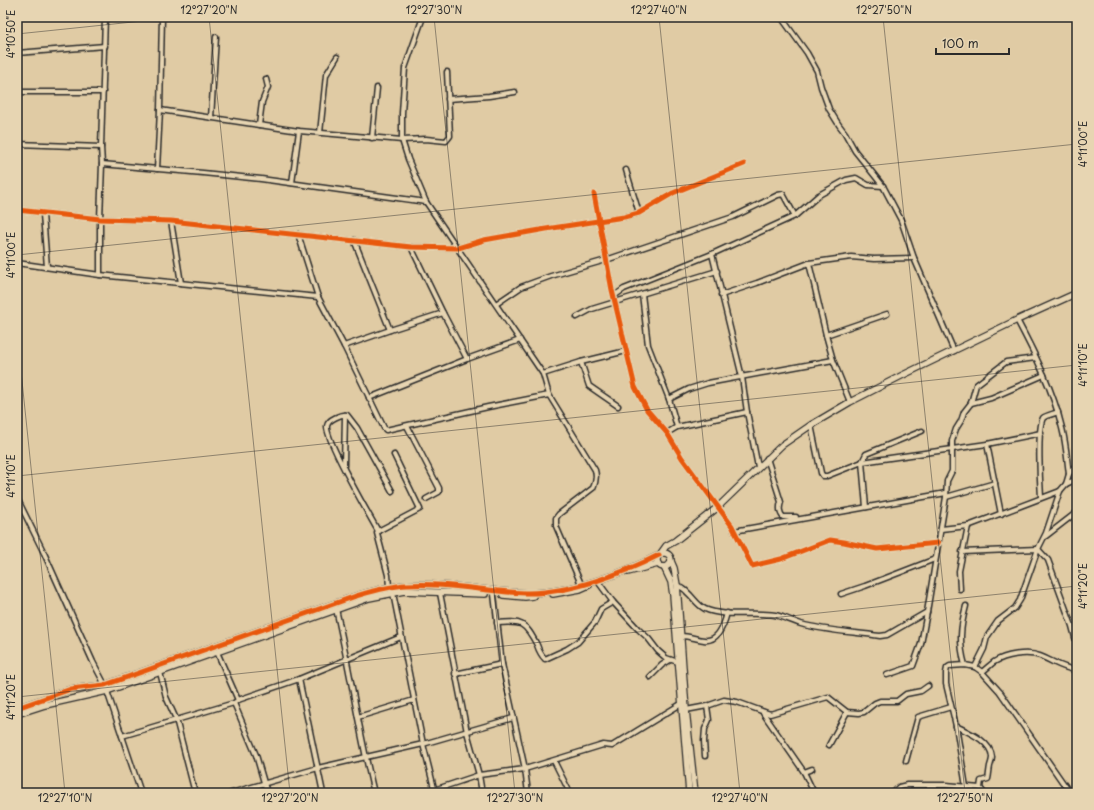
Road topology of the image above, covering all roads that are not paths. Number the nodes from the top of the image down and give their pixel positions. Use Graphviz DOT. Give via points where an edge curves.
graph roads {
  1 [pos="105,17"];
  2 [pos="162,17"];
  3 [pos="422,17"];
  4 [pos="782,17"];
  5 [pos="216,37"];
  6 [pos="105,46"];
  7 [pos="17,53"];
  8 [pos="337,57"];
  9 [pos="447,72"];
  10 [pos="266,79"];
  11 [pos="376,88"];
  12 [pos="17,92"];
  13 [pos="103,92"];
  14 [pos="515,92"];
  15 [pos="448,99"];
  16 [pos="160,110"];
  17 [pos="211,118"];
  18 [pos="259,125"];
  19 [pos="299,131"];
  20 [pos="320,133"];
  21 [pos="372,138"];
  22 [pos="402,140"];
  23 [pos="17,144"];
  24 [pos="101,147"];
  25 [pos="102,164"];
  26 [pos="744,164"];
  27 [pos="157,169"];
  28 [pos="626,170"];
  29 [pos="292,183"];
  30 [pos="883,186"];
  31 [pos="594,194"];
  32 [pos="426,202"];
  33 [pos="17,210"];
  34 [pos="639,213"];
  35 [pos="43,214"];
  36 [pos="795,216"];
  37 [pos="100,220"];
  38 [pos="171,221"];
  39 [pos="599,221"];
  40 [pos="298,234"];
  41 [pos="354,240"];
  42 [pos="411,247"];
  43 [pos="458,248"];
  44 [pos="712,254"];
  45 [pos="914,258"];
  46 [pos="606,260"];
  47 [pos="17,263"];
  48 [pos="808,263"];
  49 [pos="47,267"];
  50 [pos="717,271"];
  51 [pos="100,274"];
  52 [pos="181,283"];
  53 [pos="1077,293"];
  54 [pos="642,294"];
  55 [pos="721,295"];
  56 [pos="614,296"];
  57 [pos="318,297"];
  58 [pos="615,302"];
  59 [pos="496,304"];
  60 [pos="443,313"];
  61 [pos="887,314"];
  62 [pos="577,317"];
  63 [pos="1017,320"];
  64 [pos="390,330"];
  65 [pos="826,335"];
  66 [pos="520,340"];
  67 [pos="344,346"];
  68 [pos="626,351"];
  69 [pos="954,351"];
  70 [pos="1036,358"];
  71 [pos="467,359"];
  72 [pos="833,360"];
  73 [pos="580,362"];
  74 [pos="542,374"];
  75 [pos="1044,376"];
  76 [pos="742,377"];
  77 [pos="549,395"];
  78 [pos="369,398"];
  79 [pos="669,399"];
  80 [pos="850,402"];
  81 [pos="971,403"];
  82 [pos="618,406"];
  83 [pos="747,412"];
  84 [pos="1058,412"];
  85 [pos="345,415"];
  86 [pos="811,425"];
  87 [pos="407,426"];
  88 [pos="677,427"];
  89 [pos="922,431"];
  90 [pos="667,433"];
  91 [pos="1041,433"];
  92 [pos="987,444"];
  93 [pos="953,450"];
  94 [pos="394,455"];
  95 [pos="767,458"];
  96 [pos="862,462"];
  97 [pos="1077,464"];
  98 [pos="758,467"];
  99 [pos="344,468"];
  100 [pos="1069,474"];
  101 [pos="1077,479"];
  102 [pos="995,483"];
  103 [pos="1066,484"];
  104 [pos="392,491"];
  105 [pos="1060,491"];
  106 [pos="946,495"];
  107 [pos="1042,497"];
  108 [pos="17,498"];
  109 [pos="426,499"];
  110 [pos="718,507"];
  111 [pos="866,507"];
  112 [pos="1077,512"];
  113 [pos="1001,514"];
  114 [pos="806,518"];
  115 [pos="968,526"];
  116 [pos="941,529"];
  117 [pos="378,531"];
  118 [pos="734,531"];
  119 [pos="1043,538"];
  120 [pos="675,541"];
  121 [pos="938,543"];
  122 [pos="1038,549"];
  123 [pos="962,552"];
  124 [pos="660,554"];
  125 [pos="670,558"];
  126 [pos="935,559"];
  127 [pos="658,564"];
  128 [pos="664,567"];
  129 [pos="599,583"];
  130 [pos="581,584"];
  131 [pos="677,585"];
  132 [pos="389,586"];
  133 [pos="960,589"];
  134 [pos="393,593"];
  135 [pos="440,593"];
  136 [pos="494,594"];
  137 [pos="840,594"];
  138 [pos="613,602"];
  139 [pos="966,606"];
  140 [pos="336,609"];
  141 [pos="927,612"];
  142 [pos="727,613"];
  143 [pos="496,623"];
  144 [pos="1077,624"];
  145 [pos="1072,626"];
  146 [pos="681,636"];
  147 [pos="401,638"];
  148 [pos="1077,645"];
  149 [pos="217,652"];
  150 [pos="348,659"];
  151 [pos="670,660"];
  152 [pos="678,662"];
  153 [pos="502,664"];
  154 [pos="965,665"];
  155 [pos="976,667"];
  156 [pos="1077,670"];
  157 [pos="160,672"];
  158 [pos="982,672"];
  159 [pos="455,674"];
  160 [pos="887,675"];
  161 [pos="650,677"];
  162 [pos="299,679"];
  163 [pos="105,685"];
  164 [pos="928,686"];
  165 [pos="107,691"];
  166 [pos="414,700"];
  167 [pos="236,702"];
  168 [pos="681,704"];
  169 [pos="707,706"];
  170 [pos="951,707"];
  171 [pos="17,708"];
  172 [pos="686,710"];
  173 [pos="762,712"];
  174 [pos="847,712"];
  175 [pos="17,714"];
  176 [pos="358,717"];
  177 [pos="513,718"];
  178 [pos="176,720"];
  179 [pos="956,726"];
  180 [pos="467,732"];
  181 [pos="122,736"];
  182 [pos="422,744"];
  183 [pos="830,745"];
  184 [pos="705,756"];
  185 [pos="365,758"];
  186 [pos="554,761"];
  187 [pos="906,761"];
  188 [pos="318,768"];
  189 [pos="525,769"];
  190 [pos="812,769"];
  191 [pos="804,772"];
  192 [pos="478,775"];
  193 [pos="266,783"];
  194 [pos="966,786"];
  195 [pos="980,788"];
  196 [pos="435,792"];
  197 [pos="141,793"];
  198 [pos="195,793"];
  199 [pos="230,793"];
  200 [pos="268,793"];
  201 [pos="324,793"];
  202 [pos="374,793"];
  203 [pos="425,793"];
  204 [pos="482,793"];
  205 [pos="528,793"];
  206 [pos="570,793"];
  207 [pos="689,793"];
  208 [pos="695,793"];
  209 [pos="814,793"];
  210 [pos="893,793"];
  211 [pos="967,793"];
  212 [pos="984,793"];
  213 [pos="1070,793"];
  1 -- 6 [label="street"];
  2 -- 16 [label="street"];
  3 -- 22 [label="street" via="405,68"];
  4 -- 30 [label="street" via="817,70 829,109 860,157"];
  5 -- 17 [label="street"];
  6 -- 7 [label="street"];
  6 -- 13 [label="street"];
  8 -- 20 [label="street" via="326,74"];
  9 -- 15 [label="street"];
  10 -- 18 [label="street" via="268,87 262,102"];
  11 -- 21 [label="street"];
  12 -- 13 [label="street"];
  13 -- 24 [label="street"];
  14 -- 15 [label="street"];
  15 -- 22 [label="street" via="449,139"];
  16 -- 17 [label="street"];
  16 -- 27 [label="street"];
  17 -- 18 [label="street"];
  18 -- 19 [label="street"];
  19 -- 20 [label="street"];
  19 -- 29 [label="street"];
  20 -- 21 [label="street"];
  21 -- 22 [label="street"];
  22 -- 32 [label="street"];
  23 -- 24 [label="street"];
  24 -- 25 [label="street"];
  25 -- 27 [label="street"];
  25 -- 37 [label="street"];
  26 -- 34 [label="street" via="672,193"];
  27 -- 29 [label="street"];
  28 -- 34 [label="street"];
  29 -- 32 [label="street"];
  30 -- 36 [label="street" via="868,185 856,178 846,180 819,195"];
  30 -- 45 [label="street" via="901,220"];
  31 -- 39 [label="street"];
  32 -- 43 [label="street"];
  33 -- 35 [label="street"];
  34 -- 39 [label="street"];
  35 -- 37 [label="street"];
  35 -- 49 [label="street"];
  36 -- 44 [label="street"];
  36 -- 46 [label="street" via="784,194 778,195 733,217"];
  37 -- 38 [label="street"];
  37 -- 51 [label="street"];
  38 -- 40 [label="street"];
  38 -- 52 [label="street"];
  39 -- 43 [label="street" via="484,240"];
  39 -- 46 [label="street"];
  40 -- 41 [label="street"];
  40 -- 57 [label="street"];
  41 -- 42 [label="street"];
  41 -- 64 [label="street"];
  42 -- 43 [label="street"];
  42 -- 60 [label="street"];
  43 -- 59 [label="street"];
  44 -- 50 [label="street"];
  44 -- 56 [label="street" via="630,286"];
  45 -- 48 [label="street" via="874,260 851,257"];
  45 -- 69 [label="street"];
  46 -- 56 [label="street"];
  46 -- 59 [label="street" via="521,287"];
  47 -- 49 [label="street"];
  48 -- 55 [label="street"];
  48 -- 65 [label="street"];
  49 -- 51 [label="street"];
  50 -- 54 [label="street"];
  50 -- 55 [label="street"];
  51 -- 52 [label="street"];
  52 -- 57 [label="street"];
  53 -- 63 [label="street"];
  54 -- 58 [label="street"];
  54 -- 79 [label="street" via="648,345"];
  55 -- 76 [label="street"];
  56 -- 58 [label="street"];
  57 -- 67 [label="street"];
  58 -- 62 [label="street"];
  58 -- 68 [label="street"];
  59 -- 66 [label="street"];
  60 -- 64 [label="street"];
  60 -- 71 [label="street"];
  61 -- 65 [label="street"];
  63 -- 69 [label="street"];
  63 -- 70 [label="street"];
  64 -- 67 [label="street"];
  65 -- 72 [label="street"];
  66 -- 71 [label="street"];
  66 -- 74 [label="street"];
  67 -- 78 [label="street"];
  68 -- 73 [label="street"];
  68 -- 90 [label="street" via="635,387 647,410"];
  69 -- 80 [label="street"];
  70 -- 75 [label="street"];
  70 -- 81 [label="street" via="1006,362 976,385"];
  71 -- 78 [label="street"];
  72 -- 76 [label="street"];
  72 -- 80 [label="street"];
  73 -- 74 [label="street"];
  73 -- 82 [label="street" via="589,386"];
  74 -- 77 [label="street"];
  75 -- 81 [label="street" via="991,398"];
  75 -- 84 [label="street"];
  76 -- 79 [label="street" via="708,383"];
  76 -- 83 [label="street"];
  77 -- 87 [label="street"];
  77 -- 130 [label="street" via="596,474 593,488 556,518 556,526"];
  78 -- 87 [label="street" via="386,430"];
  79 -- 88 [label="street"];
  80 -- 86 [label="street"];
  81 -- 93 [label="street" via="956,429 952,441"];
  83 -- 88 [label="street"];
  83 -- 98 [label="street"];
  84 -- 91 [label="street" via="1044,418"];
  84 -- 100 [label="street"];
  85 -- 99 [label="street"];
  85 -- 99 [label="street" via="327,425"];
  85 -- 104 [label="street" via="357,428"];
  86 -- 95 [label="street"];
  86 -- 96 [label="street" via="821,473 824,476"];
  87 -- 109 [label="street" via="439,488 439,492"];
  88 -- 90 [label="street"];
  89 -- 96 [label="street" via="866,454"];
  90 -- 110 [label="street"];
  91 -- 92 [label="street"];
  91 -- 107 [label="street" via="1039,472"];
  92 -- 93 [label="street"];
  92 -- 102 [label="street"];
  93 -- 96 [label="street"];
  93 -- 106 [label="street" via="952,471 947,480"];
  94 -- 117 [label="street" via="420,510"];
  95 -- 98 [label="street"];
  95 -- 114 [label="street" via="781,502 780,514 783,517"];
  96 -- 111 [label="street"];
  97 -- 100 [label="street"];
  98 -- 110 [label="street"];
  99 -- 117 [label="street"];
  100 -- 103 [label="street"];
  101 -- 103 [label="street"];
  102 -- 106 [label="street"];
  102 -- 113 [label="street"];
  103 -- 105 [label="street"];
  105 -- 107 [label="street"];
  105 -- 119 [label="street"];
  106 -- 111 [label="street"];
  106 -- 116 [label="street"];
  107 -- 113 [label="street"];
  108 -- 163 [label="street"];
  110 -- 118 [label="street"];
  110 -- 120 [label="street"];
  111 -- 114 [label="street"];
  112 -- 119 [label="street"];
  113 -- 115 [label="street"];
  114 -- 118 [label="street"];
  115 -- 116 [label="street"];
  115 -- 123 [label="street"];
  116 -- 121 [label="street"];
  117 -- 132 [label="street"];
  118 -- 121 [label="street" via="752,566 781,559 830,540 876,549"];
  119 -- 122 [label="street"];
  120 -- 124 [label="street" via="666,546"];
  120 -- 125 [label="street"];
  121 -- 126 [label="street"];
  122 -- 123 [label="street"];
  122 -- 145 [label="street" via="1048,560"];
  122 -- 155 [label="street" via="1020,600 986,637"];
  123 -- 133 [label="street"];
  124 -- 125 [label="street" via="665,553"];
  124 -- 127 [label="street" via="656,559"];
  124 -- 130 [label="street" via="628,569"];
  125 -- 128 [label="street"];
  125 -- 131 [label="street"];
  126 -- 137 [label="street"];
  126 -- 141 [label="street"];
  127 -- 128 [label="street"];
  127 -- 129 [label="street"];
  128 -- 152 [label="street" via="671,582 673,595"];
  129 -- 136 [label="street" via="561,593 525,597"];
  129 -- 138 [label="street"];
  130 -- 132 [label="street" via="526,593 428,585"];
  131 -- 142 [label="street" via="699,606"];
  131 -- 146 [label="street"];
  132 -- 163 [label="street"];
  134 -- 135 [label="street"];
  134 -- 140 [label="street"];
  134 -- 147 [label="street"];
  135 -- 136 [label="street"];
  135 -- 159 [label="street"];
  136 -- 143 [label="street"];
  138 -- 143 [label="street" via="601,609 595,622 578,642 545,659 525,626 516,622"];
  138 -- 151 [label="street" via="658,651"];
  139 -- 154 [label="street" via="960,640"];
  140 -- 149 [label="street"];
  140 -- 150 [label="street"];
  141 -- 142 [label="street" via="884,636 826,629 774,615"];
  141 -- 160 [label="street" via="921,644 913,666"];
  142 -- 146 [label="street" via="724,626 712,640"];
  143 -- 153 [label="street"];
  144 -- 145 [label="street"];
  145 -- 148 [label="street"];
  146 -- 172 [label="street"];
  147 -- 150 [label="street"];
  147 -- 166 [label="street"];
  149 -- 157 [label="street"];
  149 -- 167 [label="street"];
  150 -- 162 [label="street"];
  150 -- 176 [label="street"];
  151 -- 152 [label="street"];
  151 -- 161 [label="street"];
  152 -- 168 [label="street"];
  153 -- 159 [label="street"];
  153 -- 177 [label="street"];
  154 -- 155 [label="street"];
  154 -- 170 [label="street" via="948,668 946,684"];
  155 -- 158 [label="street"];
  156 -- 158 [label="street" via="1068,669 1038,655 1027,654 995,661"];
  157 -- 165 [label="street"];
  157 -- 178 [label="street" via="166,697"];
  158 -- 213 [label="street" via="1000,692"];
  159 -- 180 [label="street"];
  162 -- 167 [label="street"];
  162 -- 188 [label="street"];
  163 -- 165 [label="street"];
  163 -- 171 [label="street" via="72,689"];
  164 -- 174 [label="street" via="921,691 906,694 897,701 875,702 864,712"];
  165 -- 175 [label="street"];
  165 -- 181 [label="street"];
  166 -- 176 [label="street"];
  166 -- 182 [label="street"];
  167 -- 178 [label="street"];
  167 -- 193 [label="street"];
  168 -- 186 [label="street" via="612,746 603,745"];
  168 -- 207 [label="street"];
  169 -- 172 [label="street"];
  169 -- 173 [label="street" via="724,700 737,702"];
  169 -- 184 [label="street" via="709,720 705,729"];
  170 -- 179 [label="street"];
  170 -- 187 [label="street" via="918,717"];
  172 -- 208 [label="street"];
  173 -- 174 [label="street" via="770,714 828,697"];
  173 -- 191 [label="street"];
  174 -- 183 [label="street"];
  176 -- 185 [label="street"];
  177 -- 180 [label="street"];
  177 -- 189 [label="street"];
  178 -- 181 [label="street"];
  178 -- 198 [label="street"];
  179 -- 194 [label="street"];
  179 -- 195 [label="street" via="975,736 991,751 988,779 981,781"];
  180 -- 182 [label="street"];
  180 -- 192 [label="street"];
  181 -- 197 [label="street"];
  182 -- 185 [label="street"];
  182 -- 196 [label="street"];
  185 -- 188 [label="street"];
  185 -- 202 [label="street"];
  186 -- 189 [label="street"];
  186 -- 206 [label="street"];
  188 -- 193 [label="street"];
  188 -- 201 [label="street"];
  189 -- 192 [label="street"];
  189 -- 205 [label="street"];
  190 -- 191 [label="street"];
  191 -- 209 [label="street"];
  192 -- 196 [label="street"];
  192 -- 204 [label="street"];
  193 -- 199 [label="street"];
  193 -- 200 [label="street"];
  194 -- 195 [label="street"];
  194 -- 210 [label="street" via="907,785 899,787"];
  194 -- 211 [label="street"];
  195 -- 212 [label="street"];
  196 -- 203 [label="street"];
}
